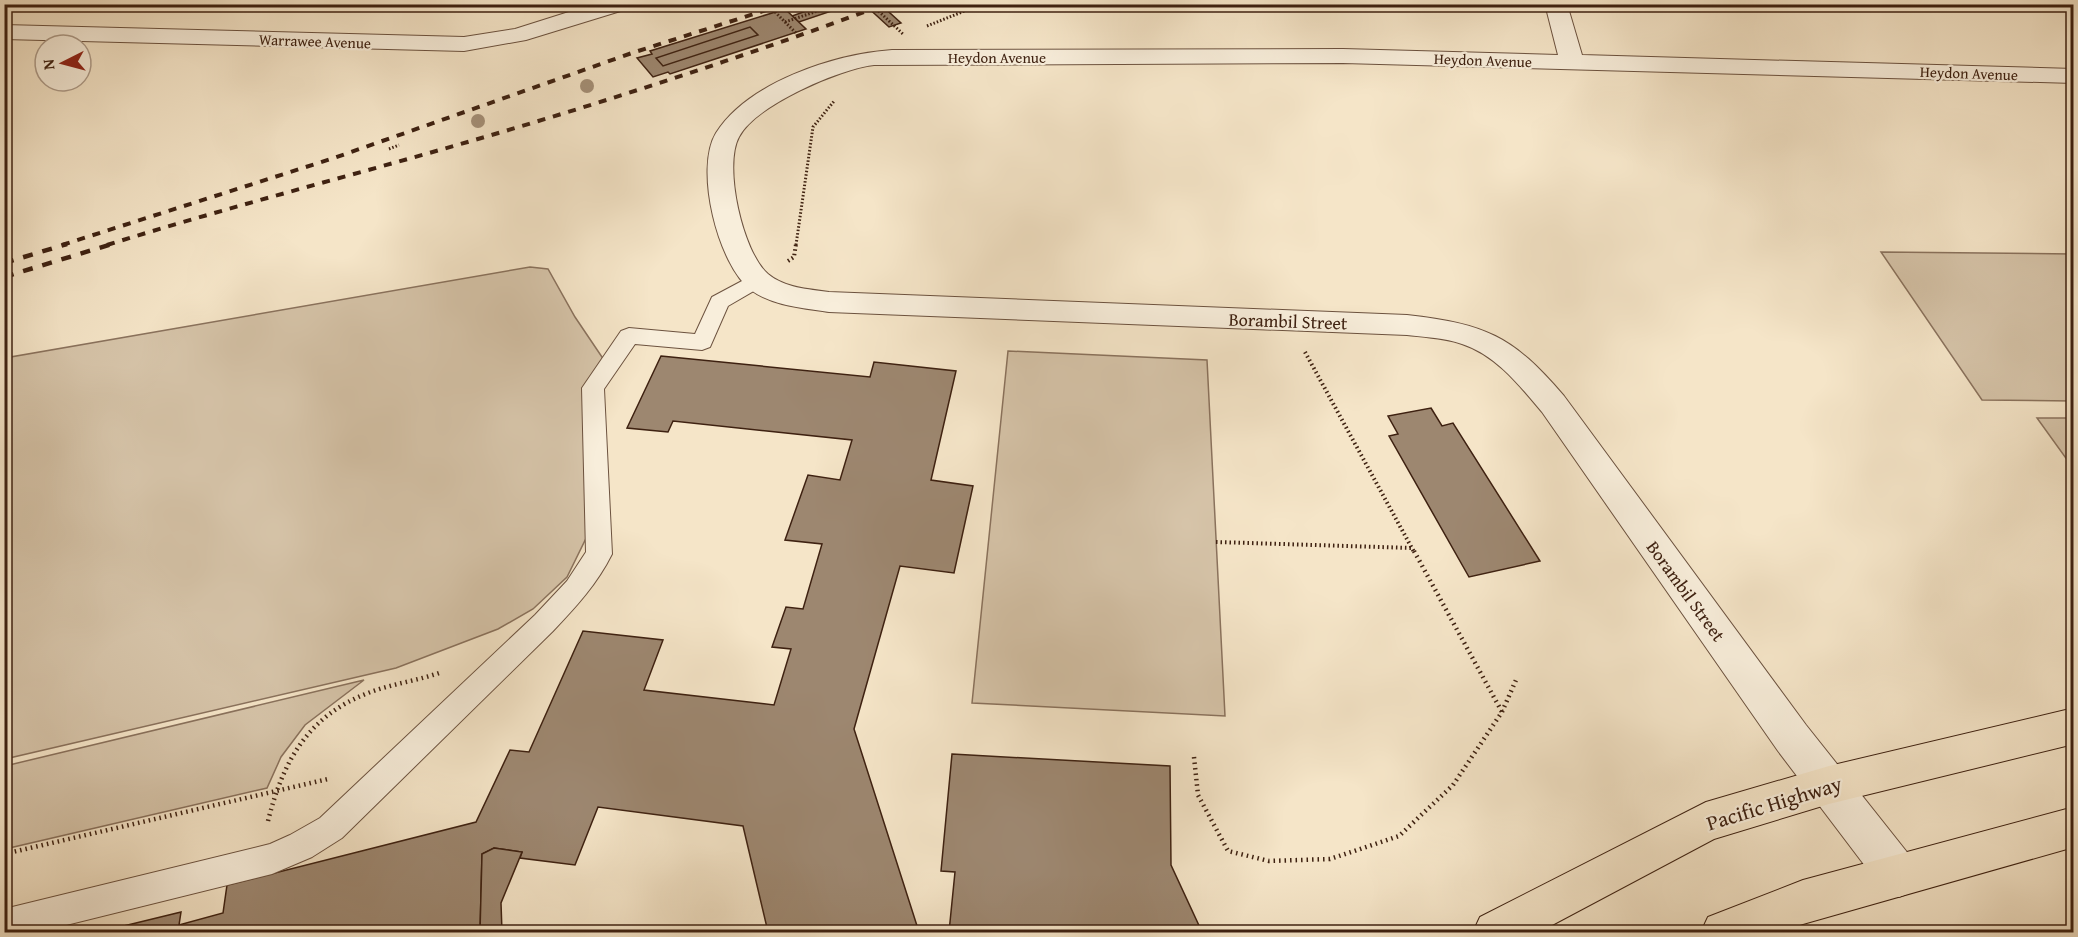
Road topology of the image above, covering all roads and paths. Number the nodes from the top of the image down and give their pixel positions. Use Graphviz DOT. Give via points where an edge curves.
graph roads {
  1 [pos="619,4"];
  2 [pos="838,4"];
  3 [pos="871,4"];
  4 [pos="982,4"];
  5 [pos="1556,4"];
  6 [pos="776,12"];
  7 [pos="785,22"];
  8 [pos="926,26"];
  9 [pos="4,32"];
  10 [pos="796,33"];
  11 [pos="898,46"];
  12 [pos="1572,63"];
  13 [pos="2073,76"];
  14 [pos="840,93"];
  15 [pos="399,145"];
  16 [pos="389,149"];
  17 [pos="757,280"];
  18 [pos="1291,321"];
  19 [pos="1216,542"];
  20 [pos="1412,548"];
  21 [pos="444,671"];
  22 [pos="1516,680"];
  23 [pos="1502,712"];
  24 [pos="2073,726"];
  25 [pos="1194,756"];
  26 [pos="378,784"];
  27 [pos="1830,785"];
  28 [pos="275,790"];
  29 [pos="2073,827"];
  30 [pos="4,854"];
  31 [pos="259,863"];
  32 [pos="1899,876"];
  33 [pos="4,925"];
  34 [pos="1495,933"];
  35 [pos="1723,933"];
  1 -- 9 [label="street, Warrawee Avenue" via="518,35 464,44"];
  2 -- 7 [label="path"];
  3 -- 11 [label="path, bridge"];
  4 -- 8 [label="path"];
  5 -- 12 [label="street"];
  6 -- 7 [label="path"];
  7 -- 10 [label="path"];
  11 -- 12 [label="street, Heydon Avenue"];
  11 -- 17 [label="street, Borambil Street" via="784,90 742,116 728,134 719,167 722,186 737,248 745,267"];
  12 -- 13 [label="street, Heydon Avenue"];
  14 -- 17 [label="path" via="813,128 794,257"];
  15 -- 16 [label="path"];
  17 -- 18 [label="street, Borambil Street" via="796,297 829,302"];
  17 -- 26 [label="lane" via="719,302 702,342 629,336 593,388 599,554 576,589 544,623"];
  18 -- 20 [label="path"];
  18 -- 27 [label="street, Borambil Street" via="1447,329 1481,339 1506,356 1553,404 1792,738"];
  19 -- 20 [label="path"];
  20 -- 23 [label="path"];
  21 -- 28 [label="path" via="368,693 335,710 309,730 289,758"];
  22 -- 23 [label="path"];
  23 -- 25 [label="path" via="1453,785 1399,836 1330,859 1269,861 1228,851 1198,795"];
  24 -- 27 [label="highway, Pacific Highway"];
  26 -- 28 [label="path" via="324,779"];
  26 -- 31 [label="lane" via="330,828 301,846"];
  27 -- 32 [label="street, Borambil Street"];
  27 -- 34 [label="highway, Pacific Highway" via="1706,822"];
  28 -- 30 [label="path"];
  28 -- 31 [label="path"];
  29 -- 32 [label="highway"];
  31 -- 33 [label="lane"];
  32 -- 35 [label="highway" via="1803,902"];
}
